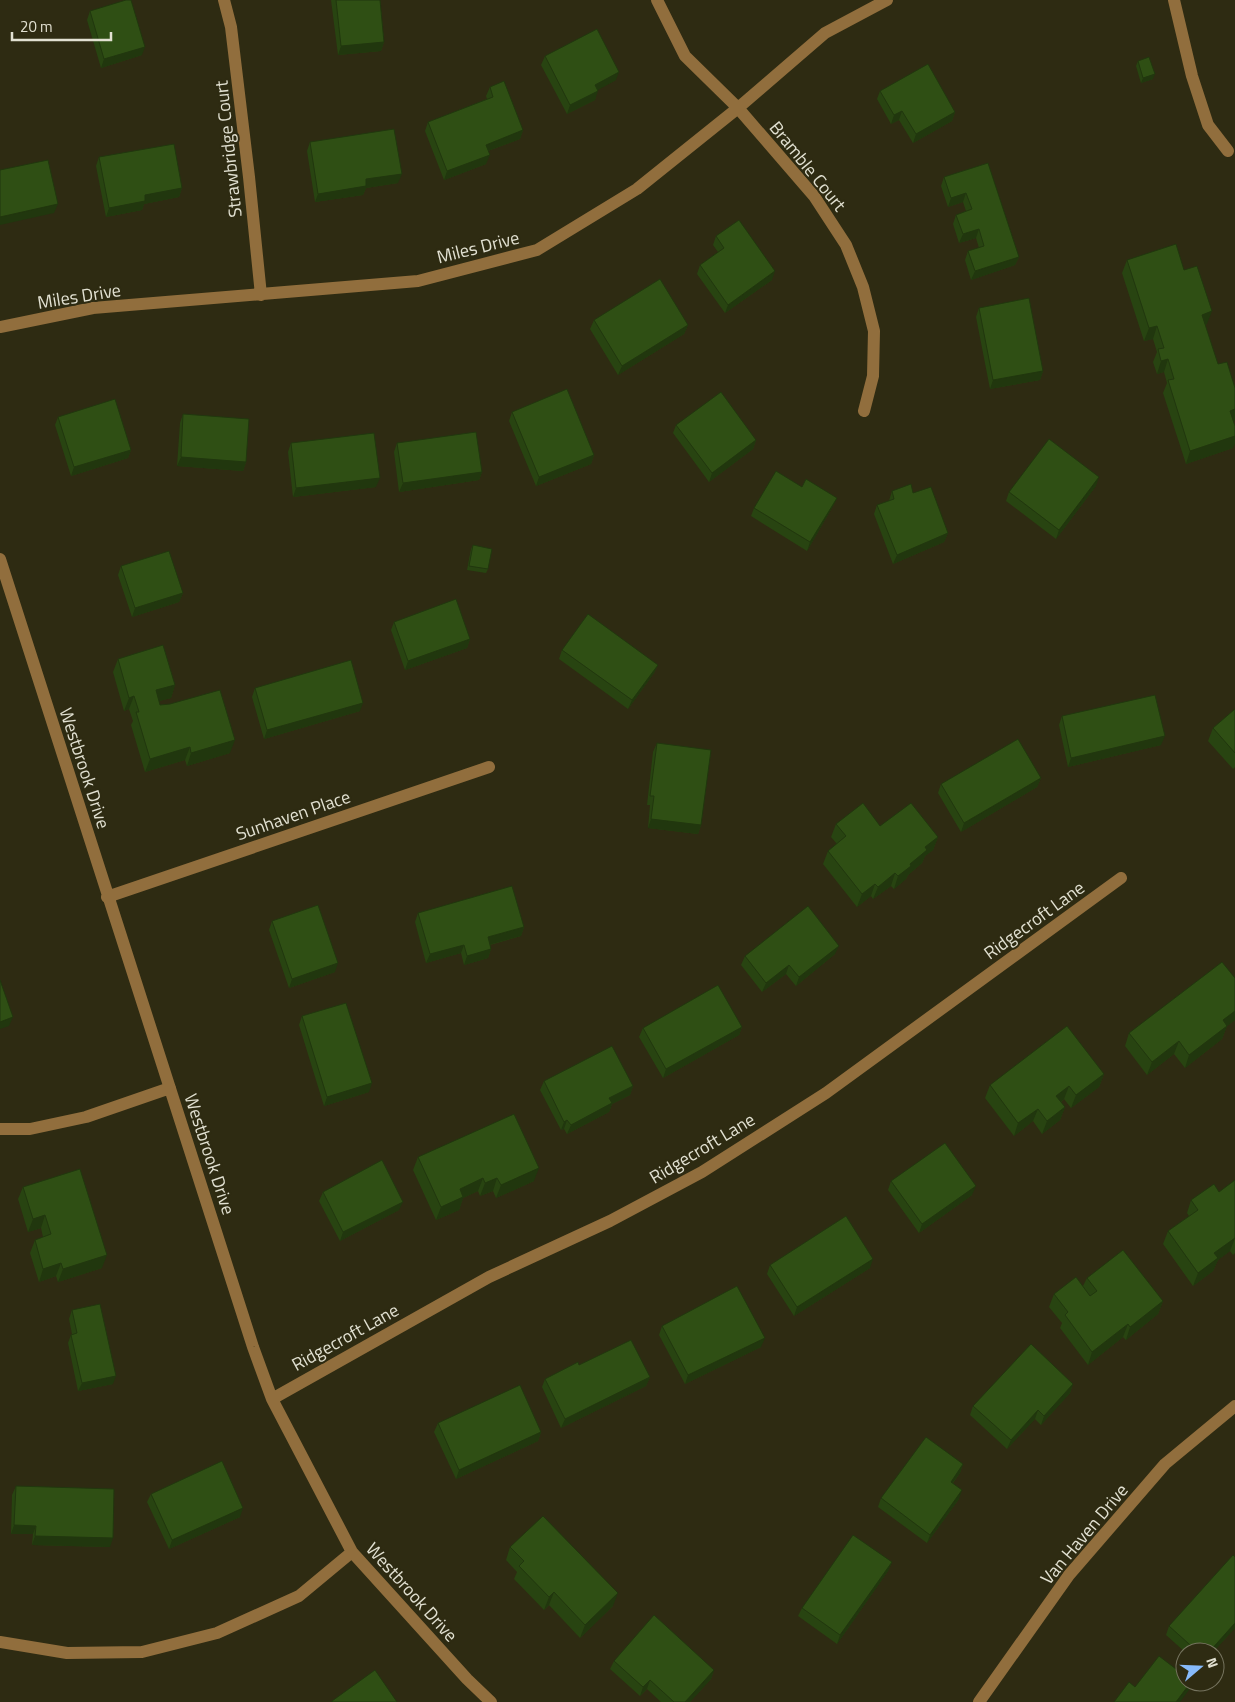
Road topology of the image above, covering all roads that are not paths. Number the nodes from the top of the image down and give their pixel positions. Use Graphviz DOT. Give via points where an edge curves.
graph roads {
  1 [pos="224,0"];
  2 [pos="657,0"];
  3 [pos="887,0"];
  4 [pos="1174,0"];
  5 [pos="738,108"];
  6 [pos="1228,151"];
  7 [pos="261,295"];
  8 [pos="0,327"];
  9 [pos="864,411"];
  10 [pos="0,559"];
  11 [pos="2,574"];
  12 [pos="489,767"];
  13 [pos="1121,878"];
  14 [pos="107,897"];
  15 [pos="170,1088"];
  16 [pos="0,1129"];
  17 [pos="272,1399"];
  18 [pos="1235,1406"];
  19 [pos="352,1552"];
  20 [pos="0,1642"];
  21 [pos="491,1702"];
  22 [pos="980,1702"];
  1 -- 7 [label="street, Strawbridge Court" via="231,27"];
  2 -- 5 [label="street, Bramble Court" via="685,56"];
  3 -- 5 [label="street, Miles Drive" via="825,33"];
  4 -- 6 [label="street" via="1192,76 1208,125"];
  5 -- 7 [label="street, Miles Drive" via="638,189 537,250 418,281"];
  5 -- 9 [label="street, Bramble Court" via="814,196 846,245 863,287 874,331 873,376"];
  7 -- 8 [label="street, Miles Drive" via="93,308"];
  10 -- 11 [label="street, Westbrook Drive"];
  11 -- 14 [label="street, Westbrook Drive"];
  12 -- 14 [label="street, Sunhaven Place"];
  13 -- 17 [label="street, Ridgecroft Lane" via="826,1093 702,1172 610,1221 489,1277"];
  14 -- 15 [label="street, Westbrook Drive"];
  15 -- 16 [label="street" via="86,1117 30,1129"];
  15 -- 17 [label="street, Westbrook Drive"];
  17 -- 19 [label="street, Westbrook Drive"];
  18 -- 22 [label="street, Van Haven Drive" via="1165,1464 1146,1486 1070,1575"];
  19 -- 20 [label="street" via="298,1596 217,1633 142,1652 67,1653"];
  19 -- 21 [label="street, Westbrook Drive"];
}
